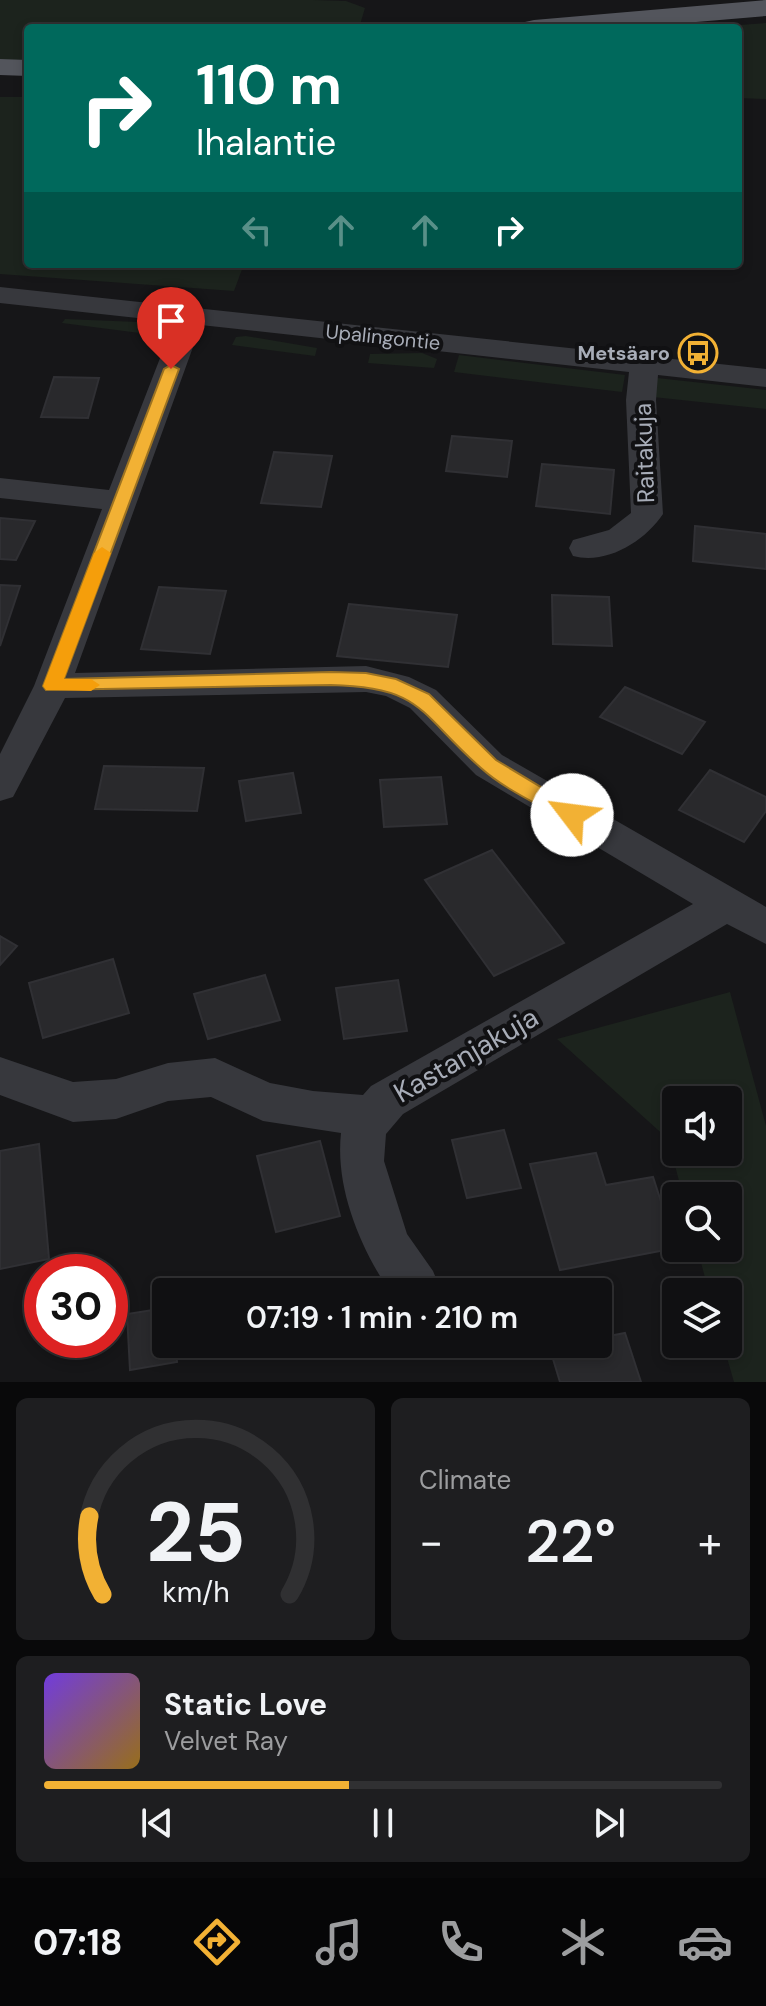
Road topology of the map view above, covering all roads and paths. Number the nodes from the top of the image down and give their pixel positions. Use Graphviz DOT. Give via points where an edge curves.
graph roads {
  1 [pos="766,8"];
  2 [pos="580,24"];
  3 [pos="0,67"];
  4 [pos="24,68"];
  5 [pos="0,295"];
  6 [pos="190,316"];
  7 [pos="644,366"];
  8 [pos="766,378"];
  9 [pos="0,488"];
  10 [pos="122,501"];
  11 [pos="585,548"];
  12 [pos="52,686"];
  13 [pos="0,787"];
  14 [pos="726,905"];
  15 [pos="766,927"];
  16 [pos="0,1076"];
  17 [pos="374,1116"];
  18 [pos="409,1278"];
  1 -- 2 [label="main road"];
  3 -- 4 [label="main road"];
  5 -- 6 [label="street, Upalingontie"];
  6 -- 7 [label="street, Upalingontie"];
  6 -- 10 [label="street"];
  7 -- 8 [label="street, Upalingontie"];
  7 -- 11 [label="street, Raitakuja" via="647,514 638,529 622,538"];
  9 -- 10 [label="street"];
  10 -- 12 [label="street"];
  12 -- 13 [label="street"];
  12 -- 14 [label="street" via="366,679 396,686 423,699 489,765"];
  14 -- 15 [label="street"];
  14 -- 17 [label="street, Kastanjakuja" via="387,1100"];
  16 -- 17 [label="street" via="73,1102 116,1099 168,1082 215,1077 263,1101"];
  17 -- 18 [label="street, Kastanjakuja" via="364,1127 361,1161 386,1245"];
}
